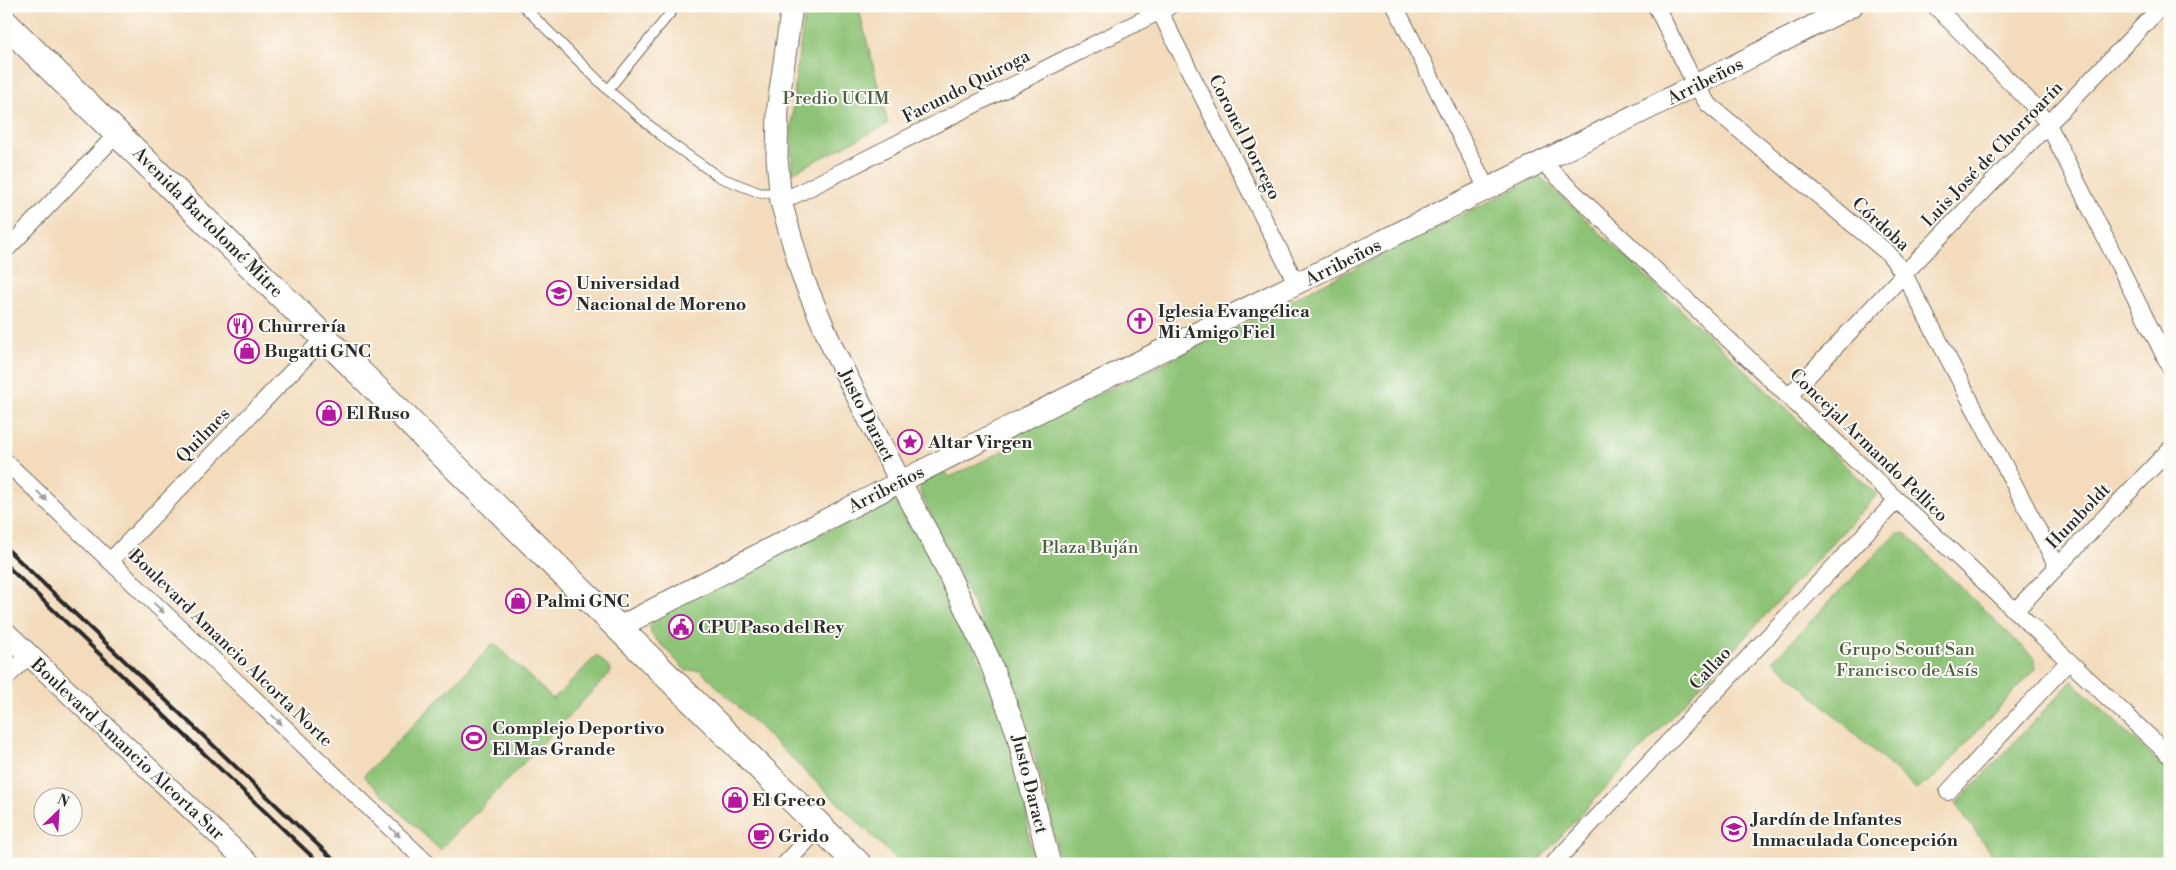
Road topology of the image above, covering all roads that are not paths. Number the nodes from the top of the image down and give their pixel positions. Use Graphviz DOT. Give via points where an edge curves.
graph roads {
  1 [pos="523,6"];
  2 [pos="676,6"];
  3 [pos="792,6"];
  4 [pos="1395,6"];
  5 [pos="1656,6"];
  6 [pos="1852,6"];
  7 [pos="1935,6"];
  8 [pos="2162,6"];
  9 [pos="1162,8"];
  10 [pos="6,24"];
  11 [pos="1696,86"];
  12 [pos="608,90"];
  13 [pos="2048,124"];
  14 [pos="118,133"];
  15 [pos="1542,162"];
  16 [pos="1487,189"];
  17 [pos="781,198"];
  18 [pos="6,250"];
  19 [pos="1904,274"];
  20 [pos="1297,285"];
  21 [pos="325,337"];
  22 [pos="2170,367"];
  23 [pos="1790,396"];
  24 [pos="2170,449"];
  25 [pos="6,462"];
  26 [pos="900,481"];
  27 [pos="1897,500"];
  28 [pos="110,561"];
  29 [pos="2057,566"];
  30 [pos="2015,611"];
  31 [pos="620,628"];
  32 [pos="6,633"];
  33 [pos="29,654"];
  34 [pos="2069,661"];
  35 [pos="6,678"];
  36 [pos="2170,756"];
  37 [pos="1948,792"];
  38 [pos="820,827"];
  39 [pos="249,864"];
  40 [pos="428,864"];
  41 [pos="785,864"];
  42 [pos="858,864"];
  43 [pos="1050,864"];
  44 [pos="1553,864"];
  1 -- 12 [label="lane"];
  2 -- 12 [label="lane"];
  3 -- 17 [label="street, Justo Daract" via="778,106 777,158"];
  4 -- 16 [label="street"];
  5 -- 11 [label="street, Córdoba"];
  6 -- 11 [label="street, Arribeños"];
  7 -- 13 [label="street"];
  8 -- 13 [label="street, Luis José de Chorroarín"];
  9 -- 17 [label="street, Facundo Quiroga"];
  9 -- 20 [label="street, Coronel Dorrego"];
  10 -- 14 [label="main road, Avenida Bartolomé Mitre"];
  11 -- 15 [label="street, Arribeños"];
  11 -- 19 [label="street, Córdoba" via="1708,104 1889,254"];
  12 -- 17 [label="lane" via="670,142 719,177"];
  13 -- 19 [label="street, Luis José de Chorroarín"];
  13 -- 22 [label="street"];
  14 -- 18 [label="street"];
  14 -- 21 [label="main road, Avenida Bartolomé Mitre"];
  15 -- 16 [label="street, Arribeños"];
  15 -- 23 [label="street, Concejal Armando Pellico"];
  16 -- 20 [label="street, Arribeños"];
  17 -- 26 [label="street, Justo Daract" via="803,278 834,351"];
  19 -- 23 [label="street, Luis José de Chorroarín"];
  19 -- 29 [label="street, Córdoba"];
  20 -- 26 [label="street, Arribeños"];
  21 -- 28 [label="street, Quilmes"];
  21 -- 31 [label="main road, Avenida Bartolomé Mitre"];
  23 -- 27 [label="street, Concejal Armando Pellico"];
  24 -- 29 [label="street, Humboldt"];
  25 -- 28 [label="street, Boulevard Amancio Alcorta Norte, one-way"];
  26 -- 31 [label="street, Arribeños"];
  26 -- 43 [label="street, Justo Daract" via="965,607 1005,698 1019,740"];
  27 -- 30 [label="street, Concejal Armando Pellico"];
  27 -- 44 [label="street, Callao"];
  28 -- 40 [label="street, Boulevard Amancio Alcorta Norte, one-way"];
  29 -- 30 [label="street, Humboldt"];
  30 -- 34 [label="street, Concejal Armando Pellico"];
  31 -- 38 [label="main road, Avenida Bartolomé Mitre"];
  32 -- 33 [label="street, Boulevard Amancio Alcorta Sur"];
  33 -- 35 [label="street"];
  33 -- 39 [label="street, Boulevard Amancio Alcorta Sur"];
  34 -- 36 [label="street, Concejal Armando Pellico"];
  34 -- 37 [label="street"];
  38 -- 41 [label="street"];
  38 -- 42 [label="main road, Avenida Bartolomé Mitre"];
}
